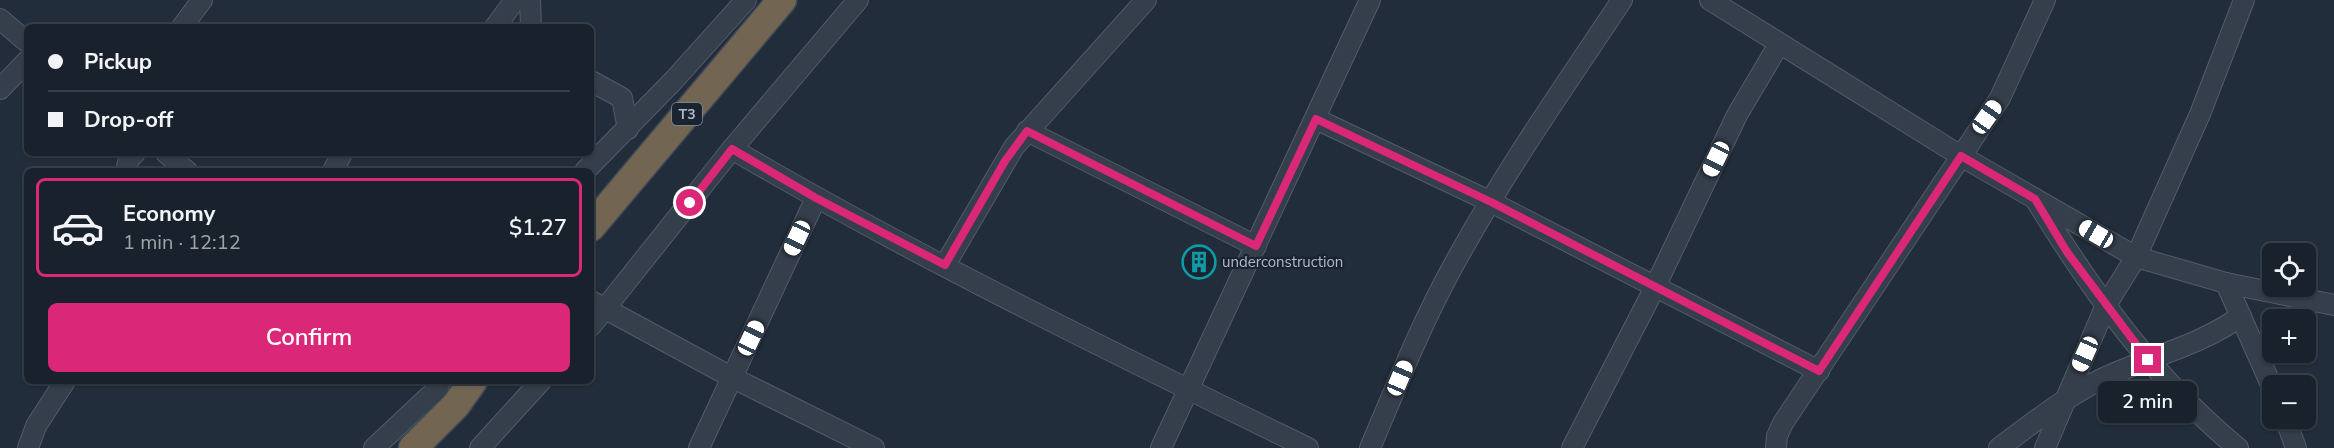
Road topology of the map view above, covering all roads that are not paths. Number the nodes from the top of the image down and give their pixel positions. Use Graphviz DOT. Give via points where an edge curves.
graph roads {
  1 [pos="202,0"];
  2 [pos="515,0"];
  3 [pos="530,0"];
  4 [pos="746,0"];
  5 [pos="782,0"];
  6 [pos="858,0"];
  7 [pos="1146,0"];
  8 [pos="1370,0"];
  9 [pos="1622,0"];
  10 [pos="1710,0"];
  11 [pos="2045,0"];
  12 [pos="2244,0"];
  13 [pos="0,19"];
  14 [pos="184,24"];
  15 [pos="497,24"];
  16 [pos="531,24"];
  17 [pos="24,39"];
  18 [pos="1779,44"];
  19 [pos="24,64"];
  20 [pos="594,83"];
  21 [pos="0,89"];
  22 [pos="1316,119"];
  23 [pos="628,129"];
  24 [pos="1027,131"];
  25 [pos="732,149"];
  26 [pos="170,156"];
  27 [pos="1961,156"];
  28 [pos="184,168"];
  29 [pos="588,168"];
  30 [pos="816,198"];
  31 [pos="2035,199"];
  32 [pos="1491,202"];
  33 [pos="594,223"];
  34 [pos="1256,246"];
  35 [pos="2136,257"];
  36 [pos="945,265"];
  37 [pos="2226,283"];
  38 [pos="1655,287"];
  39 [pos="2106,305"];
  40 [pos="2334,305"];
  41 [pos="598,306"];
  42 [pos="2241,316"];
  43 [pos="2148,360"];
  44 [pos="1819,371"];
  45 [pos="2267,375"];
  46 [pos="733,378"];
  47 [pos="62,384"];
  48 [pos="461,384"];
  49 [pos="538,384"];
  50 [pos="441,389"];
  51 [pos="1189,390"];
  52 [pos="2062,404"];
  53 [pos="2289,429"];
  54 [pos="28,448"];
  55 [pos="374,448"];
  56 [pos="413,448"];
  57 [pos="480,448"];
  58 [pos="699,448"];
  59 [pos="874,448"];
  60 [pos="1161,448"];
  61 [pos="1308,448"];
  62 [pos="1370,448"];
  63 [pos="1572,448"];
  64 [pos="1776,448"];
  65 [pos="1999,448"];
  66 [pos="2045,448"];
  67 [pos="2238,448"];
  68 [pos="2296,448"];
  1 -- 14 [label="street"];
  2 -- 15 [label="street"];
  3 -- 16 [label="street"];
  4 -- 23 [label="street"];
  5 -- 33 [label="highway, T3"];
  6 -- 25 [label="street"];
  7 -- 24 [label="street"];
  8 -- 22 [label="street"];
  9 -- 32 [label="street"];
  10 -- 18 [label="street"];
  11 -- 27 [label="street" via="2000,98"];
  12 -- 35 [label="street" via="2200,114"];
  13 -- 17 [label="street"];
  18 -- 27 [label="street"];
  18 -- 38 [label="street" via="1737,115"];
  19 -- 21 [label="street"];
  20 -- 23 [label="street" via="622,98"];
  22 -- 32 [label="street"];
  22 -- 34 [label="street"];
  23 -- 29 [label="street"];
  24 -- 34 [label="street"];
  24 -- 36 [label="street" via="1005,161"];
  25 -- 30 [label="street"];
  25 -- 41 [label="street"];
  26 -- 28 [label="street"];
  27 -- 31 [label="street"];
  27 -- 44 [label="street"];
  30 -- 36 [label="street"];
  30 -- 46 [label="street"];
  31 -- 35 [label="street"];
  31 -- 39 [label="street"];
  32 -- 38 [label="street"];
  32 -- 62 [label="street" via="1430,313"];
  34 -- 51 [label="street"];
  35 -- 37 [label="street"];
  35 -- 39 [label="street"];
  36 -- 51 [label="street"];
  37 -- 40 [label="street"];
  37 -- 42 [label="street"];
  38 -- 44 [label="street"];
  38 -- 63 [label="street"];
  39 -- 43 [label="street"];
  39 -- 52 [label="street"];
  41 -- 46 [label="street"];
  42 -- 43 [label="street" via="2196,343"];
  42 -- 45 [label="street"];
  43 -- 52 [label="street" via="2113,374"];
  43 -- 67 [label="street" via="2173,390"];
  44 -- 64 [label="street" via="1784,423"];
  46 -- 58 [label="street"];
  46 -- 59 [label="street"];
  47 -- 54 [label="street" via="36,426"];
  48 -- 50 [label="highway"];
  49 -- 57 [label="street"];
  50 -- 55 [label="street"];
  50 -- 56 [label="highway"];
  51 -- 60 [label="street"];
  51 -- 61 [label="street"];
  52 -- 65 [label="street"];
  52 -- 66 [label="street"];
  53 -- 68 [label="street"];
}
